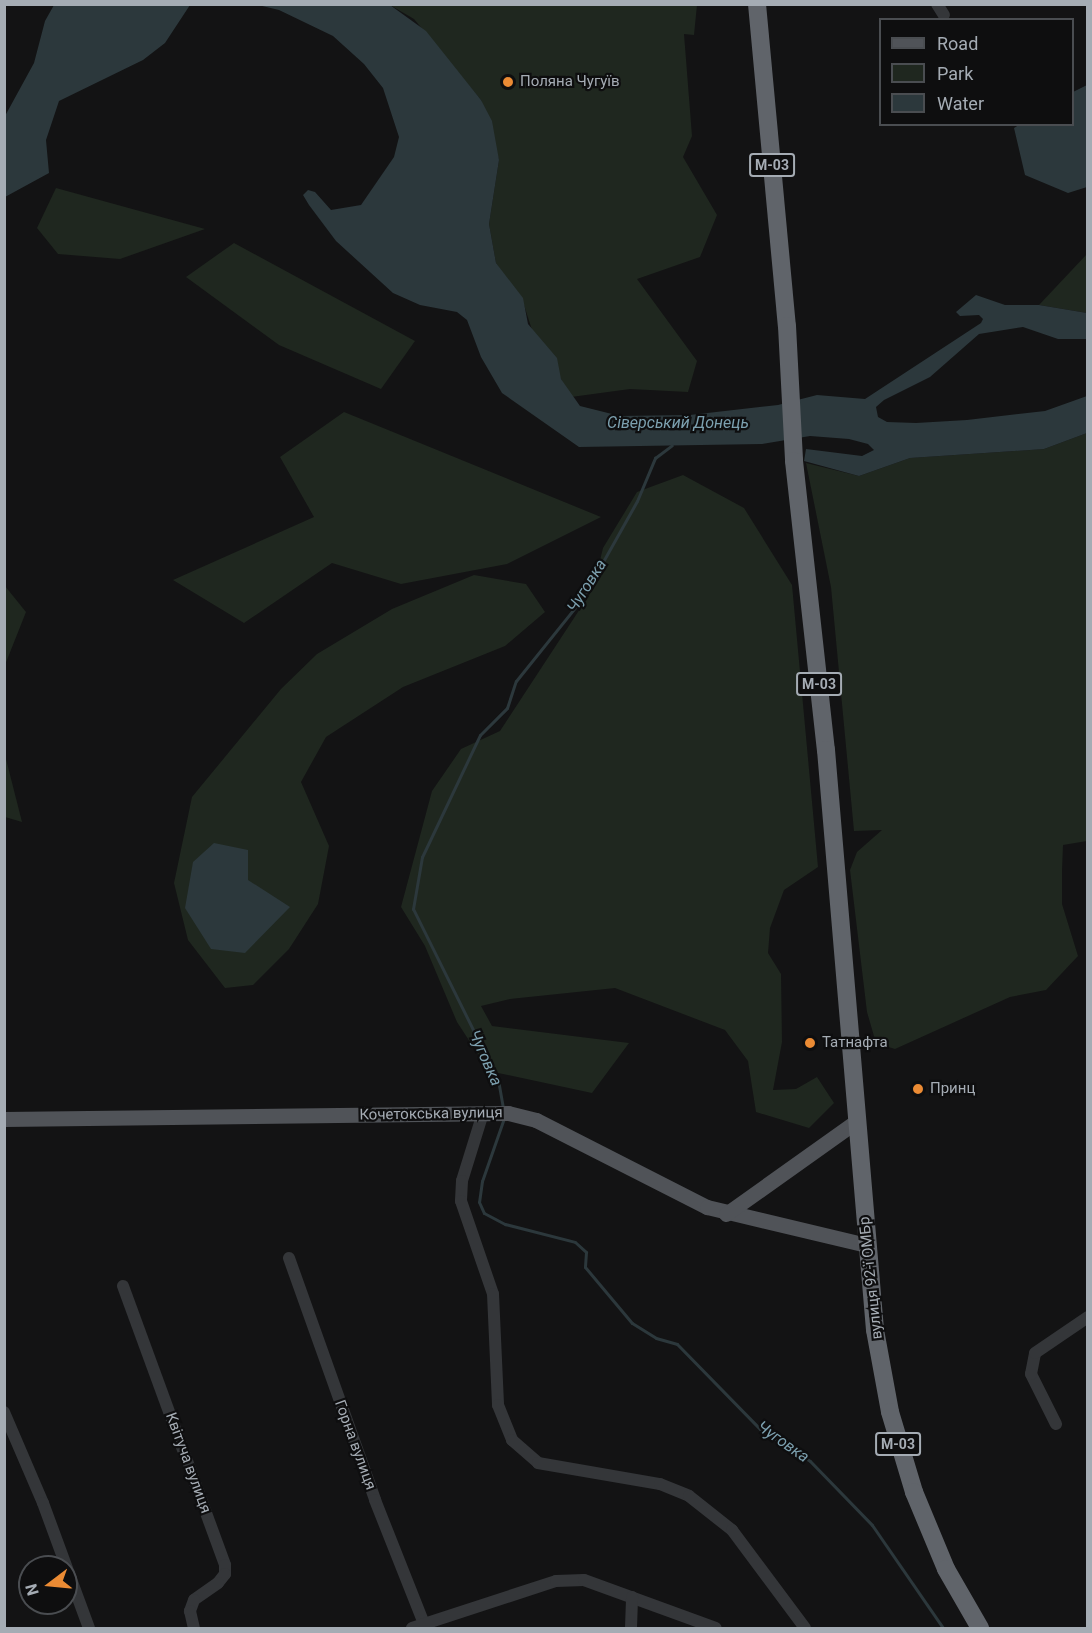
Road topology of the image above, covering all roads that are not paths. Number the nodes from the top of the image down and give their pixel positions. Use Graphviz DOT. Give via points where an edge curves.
graph roads {
  1 [pos="757,4"];
  2 [pos="496,1113"];
  3 [pos="4,1119"];
  4 [pos="856,1121"];
  5 [pos="726,1214"];
  6 [pos="867,1245"];
  7 [pos="289,1258"];
  8 [pos="123,1286"];
  9 [pos="1088,1317"];
  10 [pos="4,1412"];
  11 [pos="1056,1424"];
  12 [pos="632,1597"];
  13 [pos="422,1627"];
  14 [pos="89,1629"];
  15 [pos="194,1629"];
  16 [pos="630,1629"];
  17 [pos="716,1629"];
  18 [pos="805,1629"];
  19 [pos="980,1629"];
  1 -- 4 [label="highway, вулиця 92-ї ОМБр / М-03" via="787,326 794,461"];
  2 -- 3 [label="main road, Кочетокська вулиця"];
  2 -- 5 [label="main road, Кочетокська вулиця" via="536,1120"];
  2 -- 18 [label="street" via="462,1181 461,1201 494,1294 498,1405 512,1440 538,1463 660,1484 689,1496 732,1530"];
  4 -- 5 [label="main road"];
  4 -- 6 [label="highway, вулиця 92-ї ОМБр / М-03"];
  5 -- 6 [label="main road, Кочетокська вулиця"];
  6 -- 19 [label="highway, вулиця 92-ї ОМБр / М-03" via="881,1371 900,1452 929,1531"];
  7 -- 13 [label="street, Горна вулиця"];
  8 -- 15 [label="street, Квітуча вулиця" via="225,1565 225,1574 218,1583 194,1600 190,1611"];
  9 -- 11 [label="street" via="1035,1353 1031,1374"];
  10 -- 14 [label="street" via="44,1503"];
  12 -- 13 [label="street" via="584,1580 556,1581"];
  12 -- 16 [label="street"];
  12 -- 17 [label="street"];
}
